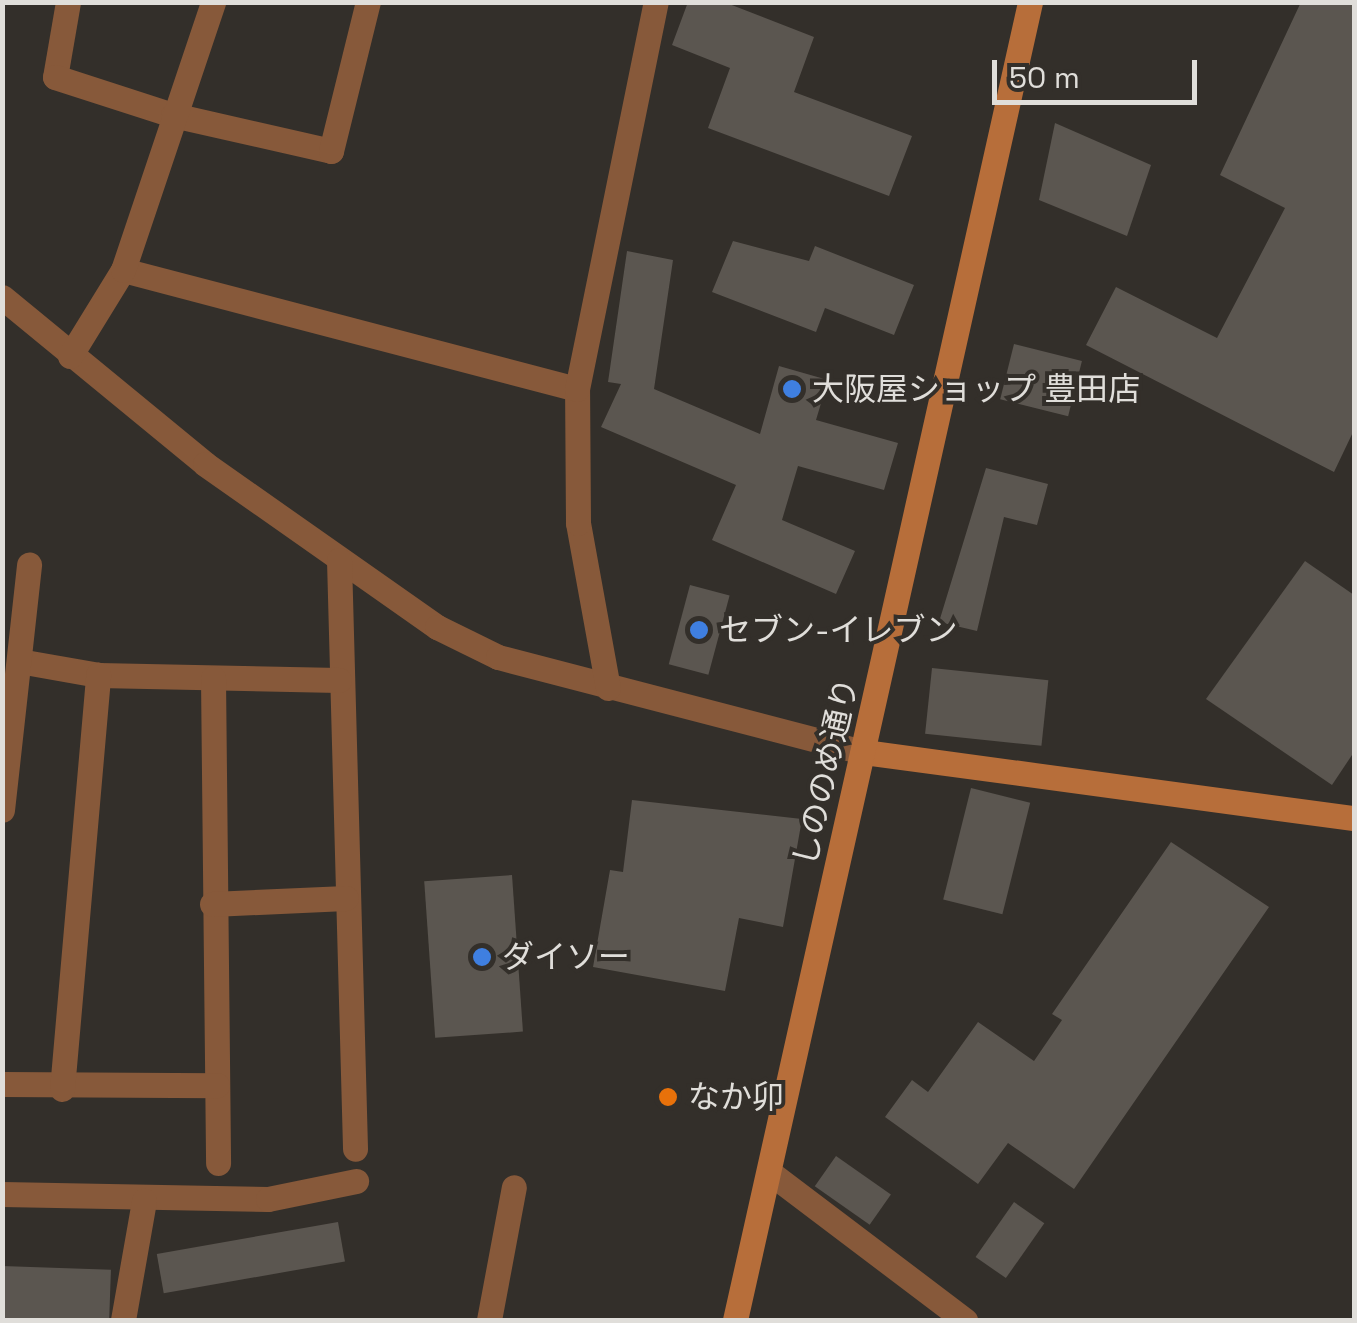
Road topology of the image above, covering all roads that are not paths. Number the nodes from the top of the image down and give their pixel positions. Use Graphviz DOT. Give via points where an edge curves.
graph roads {
  1 [pos="68,2"];
  2 [pos="214,2"];
  3 [pos="368,2"];
  4 [pos="656,2"];
  5 [pos="1030,2"];
  6 [pos="173,115"];
  7 [pos="123,270"];
  8 [pos="2,297"];
  9 [pos="70,356"];
  10 [pos="577,388"];
  11 [pos="340,560"];
  12 [pos="29,564"];
  13 [pos="18,662"];
  14 [pos="98,676"];
  15 [pos="213,678"];
  16 [pos="339,680"];
  17 [pos="608,688"];
  18 [pos="864,752"];
  19 [pos="2,810"];
  20 [pos="1354,818"];
  21 [pos="346,898"];
  22 [pos="212,904"];
  23 [pos="2,1084"];
  24 [pos="217,1086"];
  25 [pos="62,1089"];
  26 [pos="356,1149"];
  27 [pos="218,1163"];
  28 [pos="769,1172"];
  29 [pos="356,1181"];
  30 [pos="514,1187"];
  31 [pos="2,1194"];
  32 [pos="144,1201"];
  33 [pos="123,1320"];
  34 [pos="489,1320"];
  35 [pos="735,1320"];
  36 [pos="965,1320"];
  1 -- 6 [label="street" via="55,77"];
  2 -- 6 [label="street"];
  3 -- 6 [label="street" via="331,152"];
  4 -- 10 [label="street"];
  5 -- 18 [label="main road, しののめ通り"];
  6 -- 7 [label="street"];
  7 -- 9 [label="street"];
  7 -- 10 [label="street"];
  8 -- 9 [label="street"];
  9 -- 11 [label="street"];
  10 -- 17 [label="street" via="578,523"];
  11 -- 16 [label="street"];
  11 -- 17 [label="street" via="498,657"];
  12 -- 13 [label="street"];
  13 -- 14 [label="street"];
  13 -- 19 [label="street"];
  14 -- 15 [label="street"];
  14 -- 25 [label="street"];
  15 -- 16 [label="street"];
  15 -- 22 [label="street"];
  16 -- 21 [label="street"];
  17 -- 18 [label="street"];
  18 -- 20 [label="main road"];
  18 -- 28 [label="main road, しののめ通り"];
  21 -- 22 [label="street"];
  21 -- 26 [label="street"];
  22 -- 24 [label="street"];
  23 -- 25 [label="street"];
  24 -- 25 [label="street"];
  24 -- 27 [label="street"];
  28 -- 35 [label="main road, しののめ通り"];
  28 -- 36 [label="street"];
  29 -- 32 [label="street" via="268,1198"];
  30 -- 34 [label="street"];
  31 -- 32 [label="street"];
  32 -- 33 [label="street"];
}
